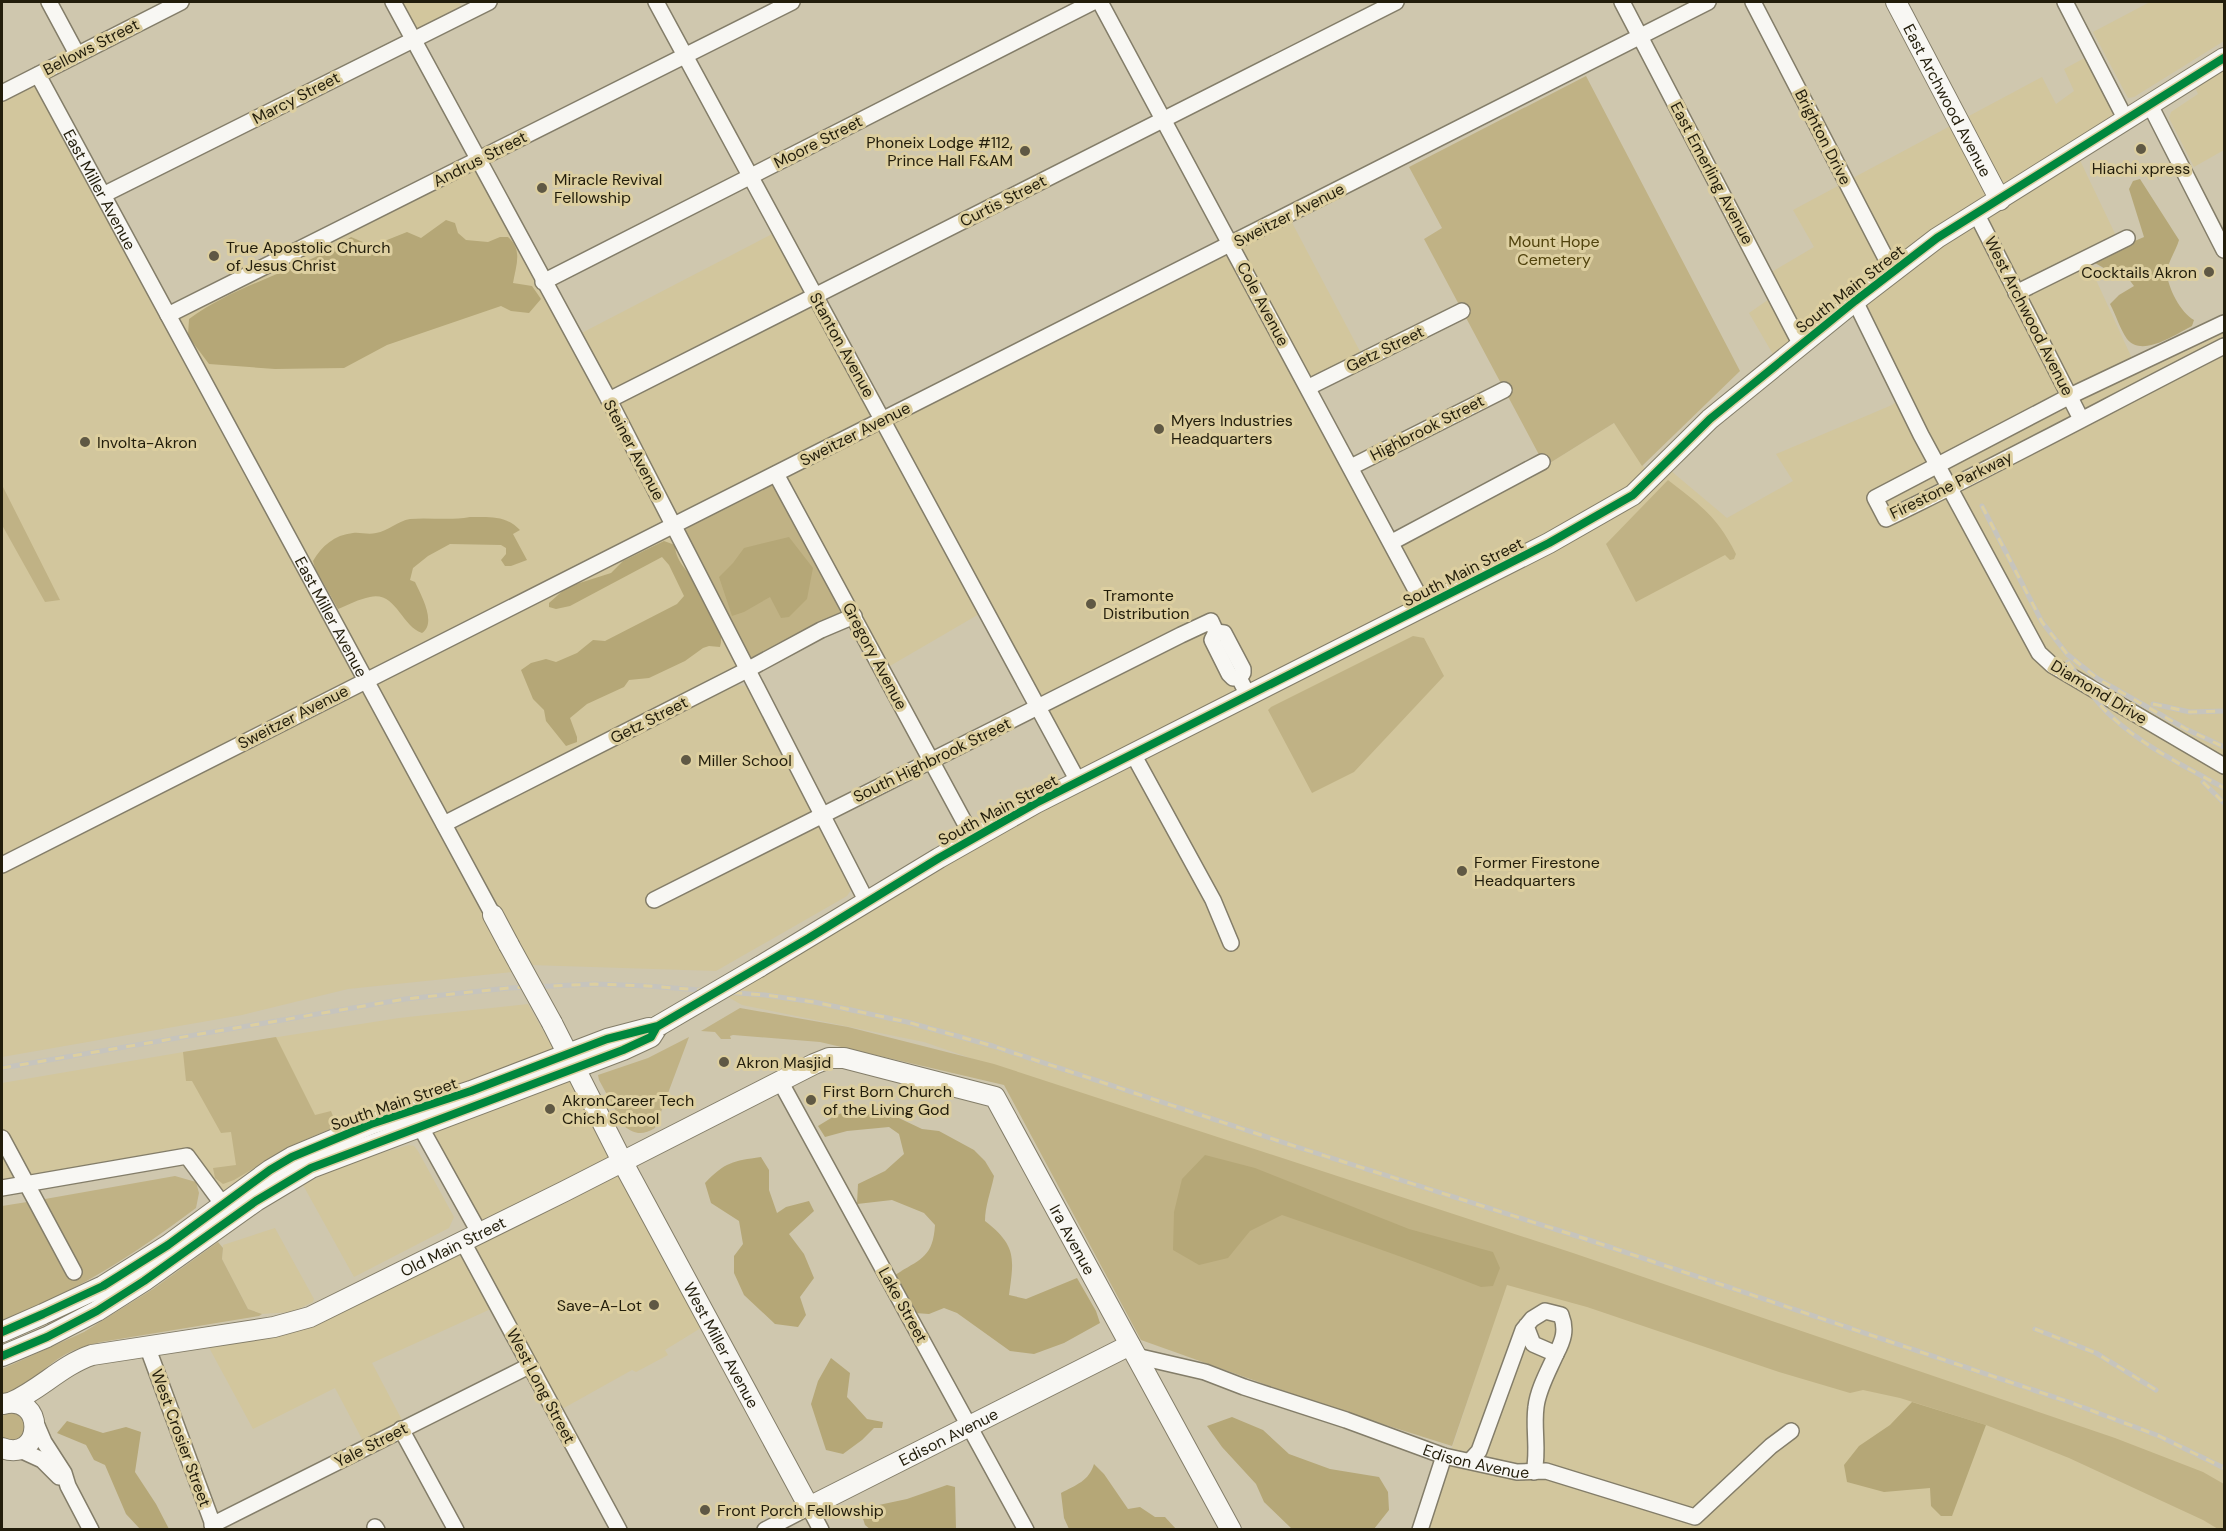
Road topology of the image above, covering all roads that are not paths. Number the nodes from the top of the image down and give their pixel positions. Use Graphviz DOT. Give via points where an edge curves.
graph roads {
  1 [pos="49,2"];
  2 [pos="181,2"];
  3 [pos="393,2"];
  4 [pos="489,2"];
  5 [pos="656,2"];
  6 [pos="792,2"];
  7 [pos="1093,2"];
  8 [pos="1100,2"];
  9 [pos="1396,2"];
  10 [pos="1622,2"];
  11 [pos="1708,2"];
  12 [pos="1753,2"];
  13 [pos="1896,2"];
  14 [pos="2064,2"];
  15 [pos="1640,36"];
  16 [pos="414,39"];
  17 [pos="77,54"];
  18 [pos="685,56"];
  19 [pos="2224,58"];
  20 [pos="38,75"];
  21 [pos="2,93"];
  22 [pos="2150,105"];
  23 [pos="1163,119"];
  24 [pos="2126,120"];
  25 [pos="478,160"];
  26 [pos="750,176"];
  27 [pos="104,195"];
  28 [pos="2000,200"];
  29 [pos="1977,213"];
  30 [pos="2127,238"];
  31 [pos="1231,244"];
  32 [pos="2224,250"];
  33 [pos="1893,272"];
  34 [pos="543,282"];
  35 [pos="2016,293"];
  36 [pos="816,296"];
  37 [pos="1855,301"];
  38 [pos="1462,311"];
  39 [pos="168,315"];
  40 [pos="2224,323"];
  41 [pos="1801,345"];
  42 [pos="2224,346"];
  43 [pos="1309,387"];
  44 [pos="1504,390"];
  45 [pos="2070,396"];
  46 [pos="609,400"];
  47 [pos="2081,419"];
  48 [pos="883,420"];
  49 [pos="1542,462"];
  50 [pos="1937,466"];
  51 [pos="1351,467"];
  52 [pos="776,474"];
  53 [pos="1950,488"];
  54 [pos="674,525"];
  55 [pos="1392,542"];
  56 [pos="1425,607"];
  57 [pos="854,616"];
  58 [pos="747,670"];
  59 [pos="366,680"];
  60 [pos="1248,697"];
  61 [pos="1039,708"];
  62 [pos="1133,754"];
  63 [pos="931,761"];
  64 [pos="2224,766"];
  65 [pos="1079,783"];
  66 [pos="823,815"];
  67 [pos="444,824"];
  68 [pos="973,838"];
  69 [pos="2,865"];
  70 [pos="654,900"];
  71 [pos="867,902"];
  72 [pos="493,915"];
  73 [pos="1231,943"];
  74 [pos="834,1057"];
  75 [pos="572,1060"];
  76 [pos="780,1081"];
  77 [pos="416,1119"];
  78 [pos="2,1138"];
  79 [pos="622,1161"];
  80 [pos="26,1183"];
  81 [pos="2,1188"];
  82 [pos="228,1211"];
  83 [pos="472,1238"];
  84 [pos="74,1272"];
  85 [pos="1526,1326"];
  86 [pos="2,1332"];
  87 [pos="147,1346"];
  88 [pos="1133,1351"];
  89 [pos="1556,1354"];
  90 [pos="2,1356"];
  91 [pos="529,1365"];
  92 [pos="55,1377"];
  93 [pos="7,1404"];
  94 [pos="34,1420"];
  95 [pos="970,1426"];
  96 [pos="401,1429"];
  97 [pos="1791,1431"];
  98 [pos="8,1452"];
  99 [pos="1444,1456"];
  100 [pos="1470,1461"];
  101 [pos="1534,1472"];
  102 [pos="68,1486"];
  103 [pos="809,1507"];
  104 [pos="214,1527"];
  105 [pos="91,1530"];
  106 [pos="456,1530"];
  107 [pos="619,1530"];
  108 [pos="765,1530"];
  109 [pos="821,1530"];
  110 [pos="1026,1530"];
  111 [pos="1232,1530"];
  112 [pos="1420,1530"];
  1 -- 17 [label="street"];
  2 -- 17 [label="street, Bellows Street"];
  3 -- 16 [label="street, Steiner Avenue"];
  4 -- 16 [label="street, Marcy Street"];
  5 -- 18 [label="street, Stanton Avenue"];
  6 -- 18 [label="street, Andrus Street"];
  7 -- 26 [label="street, Moore Street"];
  8 -- 23 [label="street, Cole Avenue"];
  9 -- 23 [label="street, Curtis Street"];
  10 -- 15 [label="street, East Emerling Avenue"];
  11 -- 15 [label="street, Sweitzer Avenue"];
  12 -- 33 [label="street, Brighton Drive"];
  13 -- 28 [label="main road, East Archwood Avenue"];
  14 -- 24 [label="street"];
  15 -- 31 [label="street, Sweitzer Avenue"];
  15 -- 41 [label="street, East Emerling Avenue"];
  16 -- 25 [label="street, Steiner Avenue"];
  16 -- 27 [label="street, Marcy Street"];
  17 -- 20 [label="street, Bellows Street"];
  18 -- 25 [label="street, Andrus Street"];
  18 -- 26 [label="street, Stanton Avenue"];
  19 -- 22 [label="main road, South Main Street"];
  20 -- 21 [label="street, Bellows Street"];
  20 -- 27 [label="street, East Miller Avenue"];
  22 -- 24 [label="main road, South Main Street"];
  22 -- 32 [label="street"];
  23 -- 31 [label="street, Cole Avenue"];
  23 -- 36 [label="street, Curtis Street"];
  24 -- 28 [label="main road, South Main Street"];
  25 -- 34 [label="street, Steiner Avenue"];
  25 -- 39 [label="street, Andrus Street"];
  26 -- 34 [label="street, Moore Street"];
  26 -- 36 [label="street, Stanton Avenue"];
  27 -- 39 [label="street, East Miller Avenue"];
  28 -- 29 [label="main road, South Main Street"];
  29 -- 33 [label="main road, South Main Street"];
  29 -- 35 [label="street, West Archwood Avenue"];
  30 -- 35 [label="street"];
  31 -- 43 [label="street, Cole Avenue"];
  31 -- 48 [label="street, Sweitzer Avenue"];
  33 -- 37 [label="main road, South Main Street"];
  34 -- 46 [label="street, Steiner Avenue"];
  35 -- 45 [label="street, West Archwood Avenue"];
  36 -- 46 [label="street, Curtis Street"];
  36 -- 48 [label="street, Stanton Avenue"];
  37 -- 41 [label="main road, South Main Street"];
  37 -- 50 [label="street, Diamond Drive"];
  38 -- 43 [label="street, Getz Street"];
  39 -- 59 [label="street, East Miller Avenue"];
  40 -- 45 [label="street, Firestone Parkway"];
  41 -- 56 [label="main road, South Main Street" via="1710,419 1633,495"];
  42 -- 47 [label="street, Firestone Parkway"];
  43 -- 51 [label="street, Cole Avenue"];
  44 -- 51 [label="street, Highbrook Street"];
  45 -- 47 [label="street, West Archwood Avenue"];
  45 -- 50 [label="street, Firestone Parkway"];
  46 -- 54 [label="street, Steiner Avenue"];
  47 -- 53 [label="street, Firestone Parkway"];
  48 -- 52 [label="street, Sweitzer Avenue"];
  48 -- 61 [label="street, Stanton Avenue"];
  49 -- 55 [label="street"];
  50 -- 53 [label="street, Diamond Drive"];
  50 -- 53 [label="street, Firestone Parkway" via="1875,498 1886,519"];
  51 -- 55 [label="street, Cole Avenue"];
  52 -- 54 [label="street, Sweitzer Avenue"];
  52 -- 57 [label="street, Gregory Avenue"];
  53 -- 64 [label="street, Diamond Drive" via="2034,646 2052,665"];
  54 -- 58 [label="street, Steiner Avenue"];
  54 -- 59 [label="street, Sweitzer Avenue"];
  55 -- 56 [label="street, Cole Avenue"];
  56 -- 60 [label="main road, South Main Street"];
  57 -- 58 [label="street, Getz Street"];
  57 -- 63 [label="street, Gregory Avenue"];
  58 -- 66 [label="street, Steiner Avenue"];
  58 -- 67 [label="street, Getz Street"];
  59 -- 67 [label="street, East Miller Avenue"];
  59 -- 69 [label="street, Sweitzer Avenue"];
  60 -- 61 [label="street, South Highbrook Street" via="1239,678 1243,669 1224,633 1214,627"];
  60 -- 62 [label="main road, South Main Street"];
  61 -- 63 [label="street, South Highbrook Street"];
  61 -- 65 [label="street, Stanton Avenue"];
  62 -- 65 [label="main road, South Main Street"];
  62 -- 73 [label="street" via="1213,900"];
  63 -- 66 [label="street, South Highbrook Street"];
  63 -- 68 [label="street, Gregory Avenue"];
  65 -- 68 [label="main road, South Main Street"];
  66 -- 70 [label="street, South Highbrook Street"];
  66 -- 71 [label="street, Steiner Avenue"];
  67 -- 72 [label="street, East Miller Avenue"];
  68 -- 71 [label="main road, South Main Street"];
  71 -- 75 [label="main road, South Main Street, bridge" via="658,1026 645,1040"];
  72 -- 75 [label="main road, East Miller Avenue, bridge"];
  74 -- 76 [label="main road, Old Main Street"];
  74 -- 88 [label="main road, Ira Avenue" via="995,1097"];
  75 -- 77 [label="main road, South Main Street"];
  75 -- 79 [label="main road, East Miller Avenue"];
  76 -- 79 [label="main road, Old Main Street"];
  76 -- 95 [label="street, Lake Street"];
  77 -- 82 [label="main road, South Main Street"];
  77 -- 83 [label="street, West Long Street"];
  78 -- 80 [label="street"];
  79 -- 83 [label="main road, Old Main Street"];
  79 -- 103 [label="main road, West Miller Avenue"];
  80 -- 81 [label="street"];
  80 -- 82 [label="street" via="187,1156"];
  80 -- 84 [label="street"];
  82 -- 86 [label="main road, South Main Street" via="103,1286"];
  82 -- 90 [label="main road, South Main Street" via="144,1281 97,1311"];
  83 -- 87 [label="main road, Old Main Street" via="303,1320"];
  83 -- 91 [label="street, West Long Street"];
  85 -- 89 [label="street" via="1533,1344"];
  85 -- 89 [label="street" via="1545,1311 1561,1316 1564,1336"];
  85 -- 100 [label="street" via="1479,1451"];
  87 -- 92 [label="main road, Old Main Street" via="92,1355"];
  87 -- 104 [label="street, West Crosier Street"];
  88 -- 95 [label="main road, Edison Avenue"];
  88 -- 99 [label="street, Edison Avenue" via="1205,1372"];
  88 -- 111 [label="main road, Ira Avenue"];
  89 -- 101 [label="street" via="1536,1404 1534,1436 1538,1456"];
  91 -- 96 [label="street, Yale Street"];
  91 -- 107 [label="street, West Long Street"];
  92 -- 93 [label="main road, Old Main Street"];
  92 -- 94 [label="main road, Old Main Street"];
  93 -- 94 [label="main road" via="26,1408"];
  94 -- 98 [label="main road, Old Main Street" via="32,1439"];
  94 -- 102 [label="street"];
  95 -- 103 [label="main road, Edison Avenue"];
  95 -- 110 [label="street, Lake Street"];
  96 -- 104 [label="street, Yale Street"];
  96 -- 106 [label="street"];
  97 -- 101 [label="street, Edison Avenue" via="1695,1517 1546,1471"];
  98 -- 102 [label="street" via="42,1460"];
  99 -- 100 [label="street, Edison Avenue"];
  99 -- 112 [label="street"];
  100 -- 101 [label="street, Edison Avenue"];
  102 -- 105 [label="street"];
  103 -- 108 [label="street, Edison Avenue"];
  103 -- 109 [label="street, West Miller Avenue"];
}
